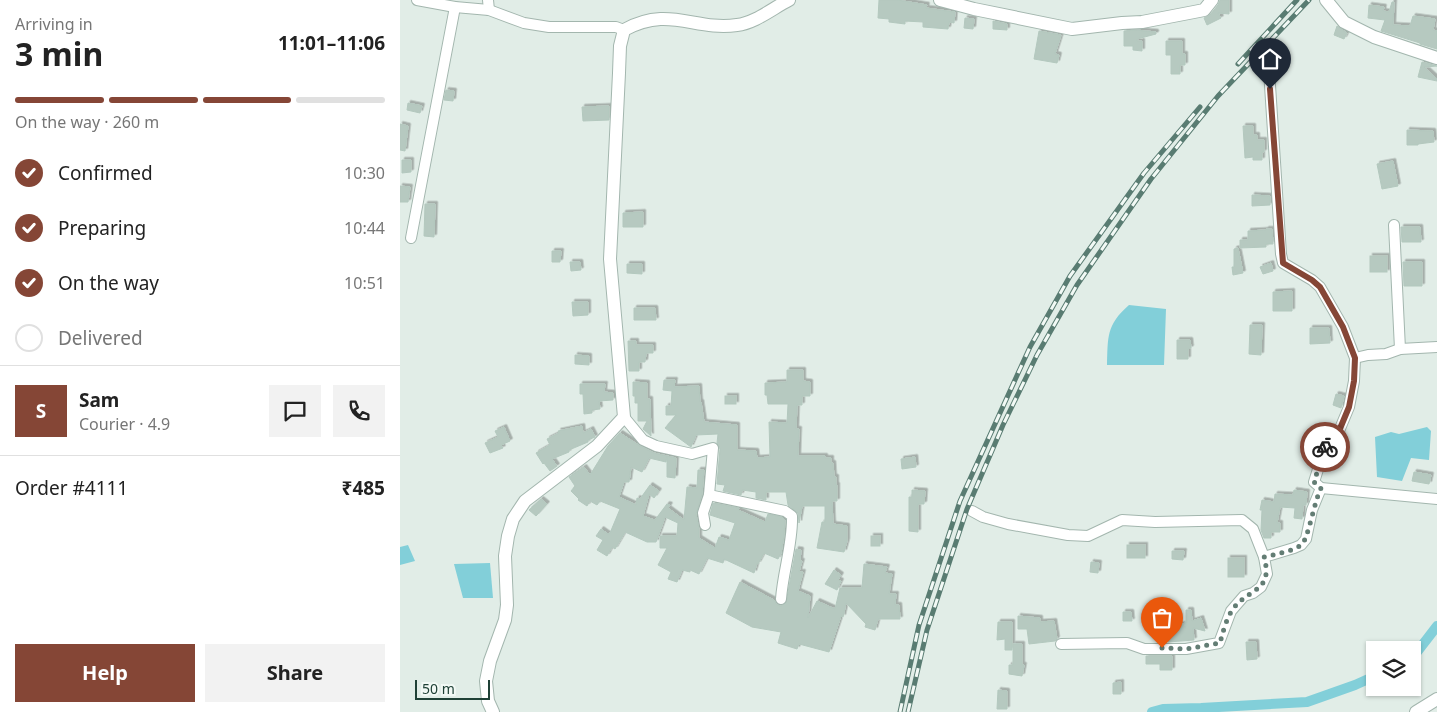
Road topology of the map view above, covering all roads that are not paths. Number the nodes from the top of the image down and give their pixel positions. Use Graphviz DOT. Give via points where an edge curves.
graph roads {
  1 [pos="417,0"];
  2 [pos="789,0"];
  3 [pos="940,0"];
  4 [pos="1212,0"];
  5 [pos="1326,0"];
  6 [pos="489,5"];
  7 [pos="455,7"];
  8 [pos="624,30"];
  9 [pos="1437,58"];
  10 [pos="1269,70"];
  11 [pos="1394,225"];
  12 [pos="411,238"];
  13 [pos="1437,347"];
  14 [pos="1400,349"];
  15 [pos="1355,358"];
  16 [pos="624,417"];
  17 [pos="1321,488"];
  18 [pos="709,495"];
  19 [pos="1437,499"];
  20 [pos="972,511"];
  21 [pos="705,525"];
  22 [pos="1264,557"];
  23 [pos="781,599"];
  24 [pos="1061,644"];
  25 [pos="1437,699"];
  26 [pos="493,712"];
  27 [pos="1416,712"];
  1 -- 7 [label="street"];
  2 -- 8 [label="street" via="738,25 676,18 639,22"];
  3 -- 4 [label="street" via="1072,29 1142,22 1204,10"];
  5 -- 9 [label="street" via="1344,22 1374,37"];
  6 -- 7 [label="street"];
  6 -- 8 [label="street" via="524,23"];
  7 -- 12 [label="street"];
  8 -- 16 [label="street" via="620,46 610,259"];
  10 -- 15 [label="street" via="1283,263 1320,287 1343,327"];
  11 -- 14 [label="street"];
  13 -- 14 [label="street"];
  14 -- 15 [label="street"];
  15 -- 17 [label="street" via="1349,407 1339,431 1325,447 1314,482"];
  16 -- 18 [label="street" via="643,440 656,446 692,454 713,448"];
  16 -- 26 [label="street" via="597,446 525,501 513,519 505,556 505,620 486,681"];
  17 -- 19 [label="street"];
  17 -- 22 [label="street" via="1306,539 1301,545"];
  18 -- 21 [label="street" via="703,513"];
  18 -- 23 [label="street" via="785,511 792,516"];
  20 -- 22 [label="street" via="1008,524 1088,536 1122,520 1242,520 1253,529"];
  22 -- 24 [label="street" via="1267,574 1261,587 1244,596 1231,611 1220,643 1186,649 1144,648 1127,643"];
  25 -- 27 [label="street"];
}
